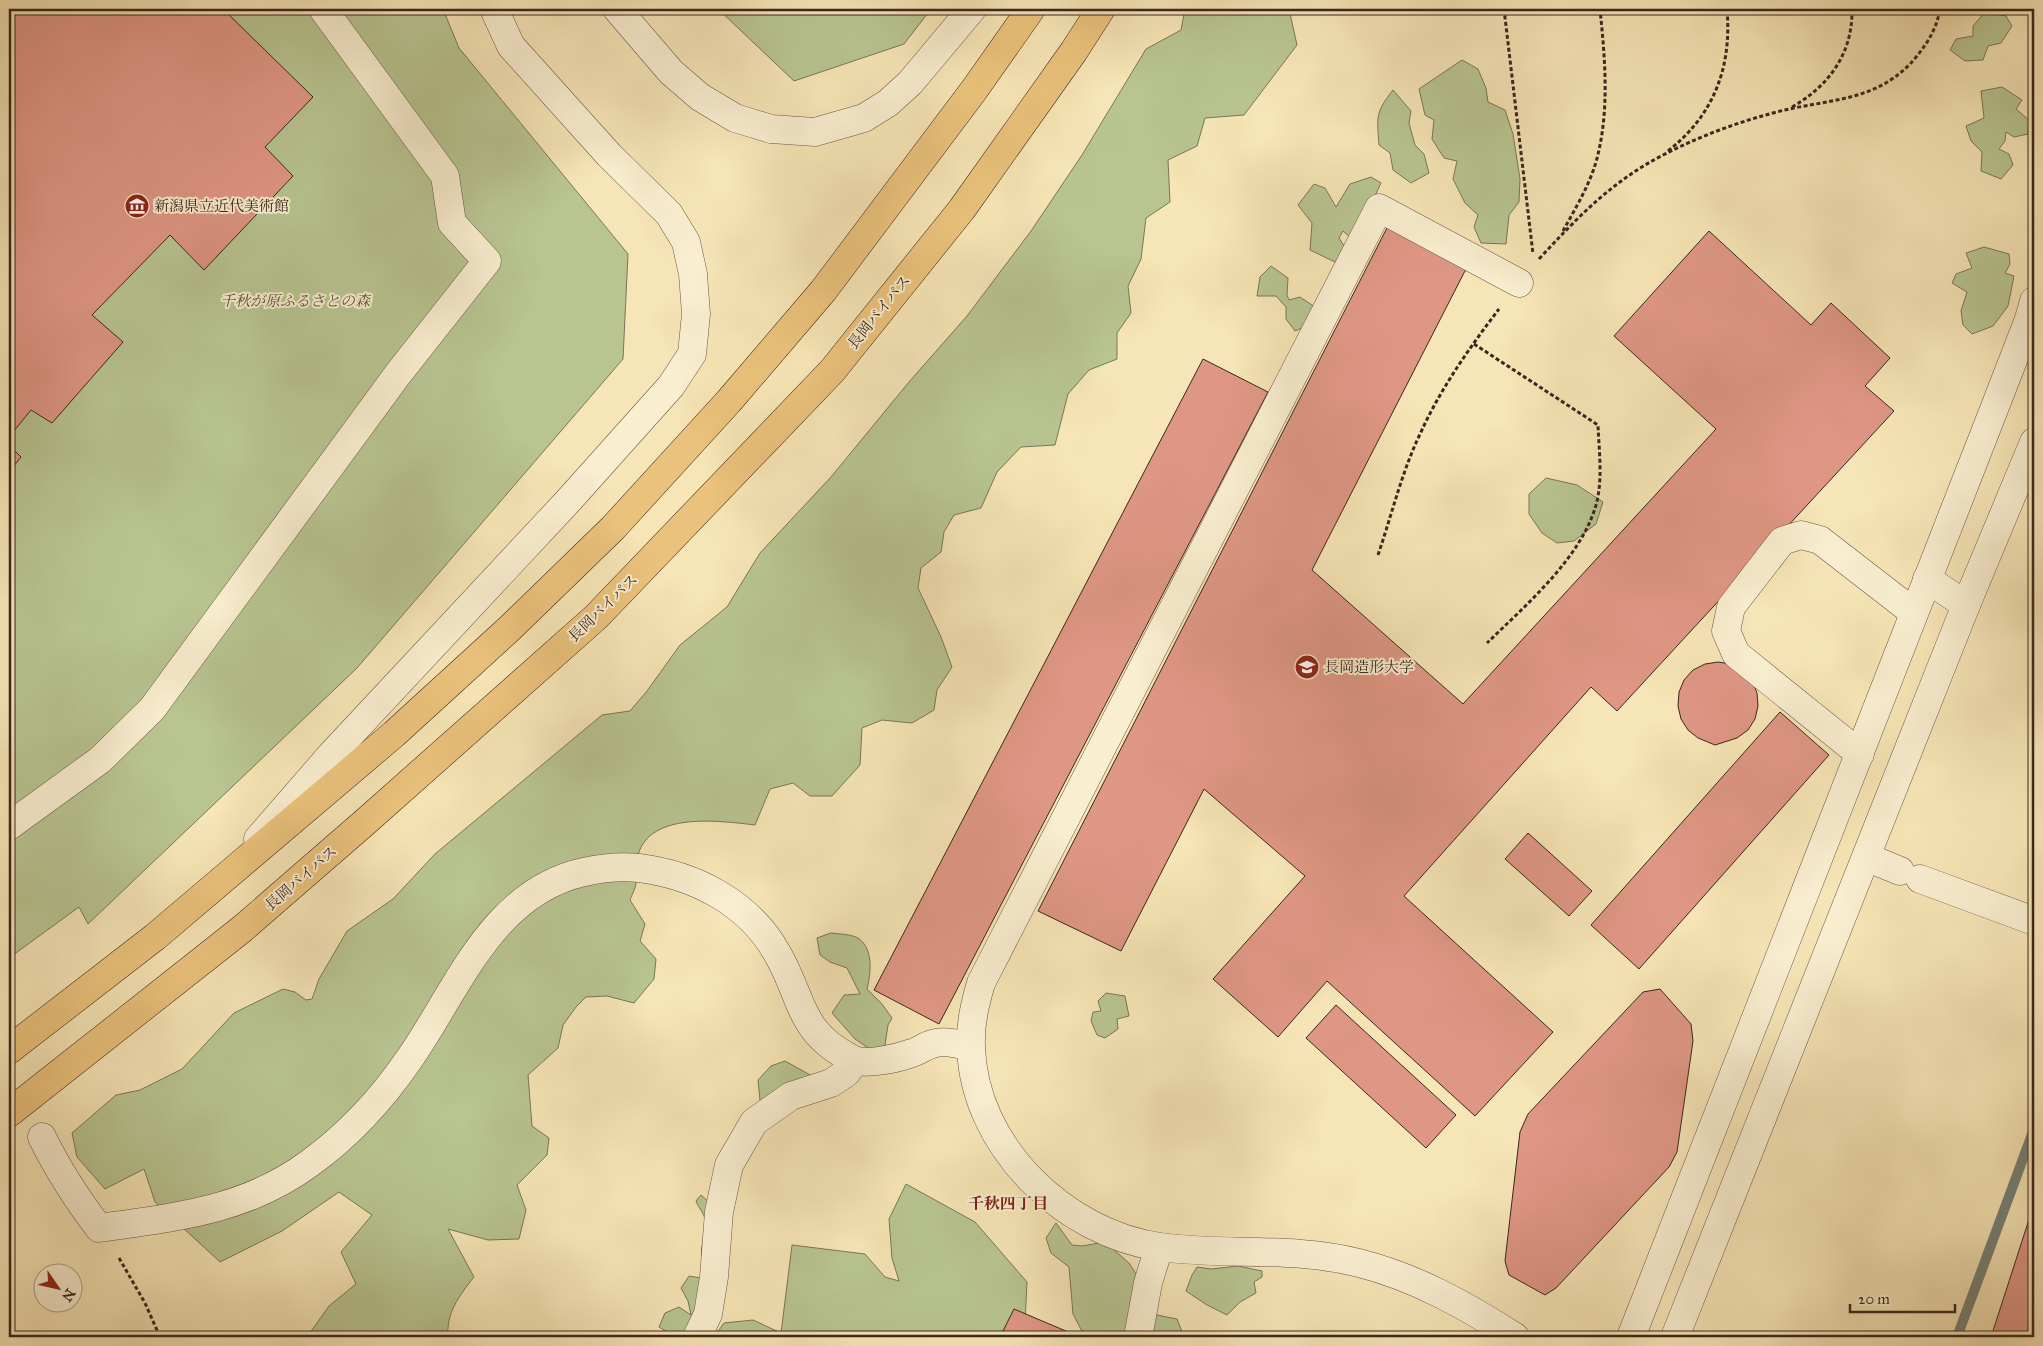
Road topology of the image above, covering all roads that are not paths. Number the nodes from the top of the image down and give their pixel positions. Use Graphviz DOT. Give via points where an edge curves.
graph roads {
  1 [pos="323,9"];
  2 [pos="494,9"];
  3 [pos="617,9"];
  4 [pos="972,9"];
  5 [pos="1031,9"];
  6 [pos="1101,9"];
  7 [pos="1519,283"];
  8 [pos="2034,301"];
  9 [pos="2034,442"];
  10 [pos="1927,579"];
  11 [pos="1966,605"];
  12 [pos="1913,612"];
  13 [pos="1860,754"];
  14 [pos="9,826"];
  15 [pos="1866,857"];
  16 [pos="224,878"];
  17 [pos="2034,921"];
  18 [pos="1787,938"];
  19 [pos="1827,955"];
  20 [pos="970,1047"];
  21 [pos="9,1050"];
  22 [pos="855,1061"];
  23 [pos="9,1113"];
  24 [pos="42,1137"];
  25 [pos="1671,1234"];
  26 [pos="1159,1247"];
  27 [pos="1709,1250"];
  28 [pos="697,1337"];
  29 [pos="1138,1337"];
  30 [pos="1515,1337"];
  31 [pos="1631,1337"];
  32 [pos="1675,1337"];
  1 -- 14 [label="street" via="445,176 452,223 487,261 398,374 152,708 100,760"];
  2 -- 16 [label="street" via="511,46 609,155 669,214 686,242 696,314 692,354 671,386 331,755"];
  3 -- 4 [label="street" via="671,72 700,97 735,118 771,129 815,132 864,118 888,103 910,83"];
  5 -- 16 [label="highway" via="823,291 729,401 613,528 394,734"];
  6 -- 23 [label="highway, 長岡バイパス" via="962,209 832,371 596,617 242,929"];
  7 -- 20 [label="street" via="1379,208 980,983 972,1015"];
  8 -- 10 [label="street"];
  9 -- 11 [label="street"];
  10 -- 11 [label="street"];
  10 -- 12 [label="street"];
  11 -- 15 [label="street"];
  12 -- 13 [label="street"];
  12 -- 13 [label="street" via="1820,540 1801,535 1782,541 1730,607 1726,631 1736,654"];
  13 -- 18 [label="street"];
  15 -- 17 [label="street"];
  15 -- 19 [label="street"];
  16 -- 21 [label="highway" via="155,937"];
  18 -- 19 [label="street"];
  18 -- 25 [label="street"];
  19 -- 27 [label="street"];
  20 -- 22 [label="street" via="950,1042 932,1044 896,1058"];
  20 -- 26 [label="street" via="984,1108 1014,1162 1038,1186 1093,1226 1126,1240"];
  22 -- 24 [label="street" via="813,1031 767,937 725,898 688,880 638,868 605,868 568,876 537,890 504,916 479,948 433,1024 382,1096 348,1132 308,1164 262,1192 217,1209 99,1228 74,1195"];
  22 -- 28 [label="street" via="846,1073 831,1083 791,1096 754,1122 729,1165 719,1212 708,1314"];
  25 -- 27 [label="street"];
  25 -- 31 [label="street"];
  26 -- 29 [label="street" via="1148,1283"];
  26 -- 30 [label="street" via="1310,1254 1358,1262 1405,1277 1451,1299"];
  27 -- 32 [label="street"];
}
